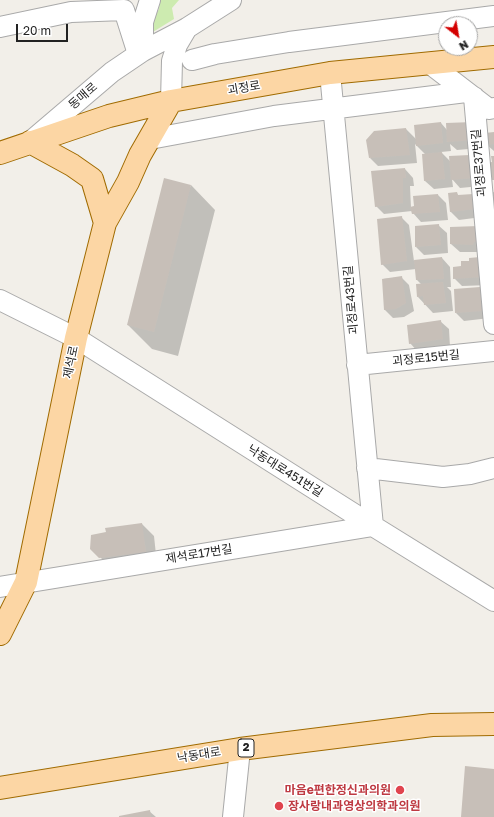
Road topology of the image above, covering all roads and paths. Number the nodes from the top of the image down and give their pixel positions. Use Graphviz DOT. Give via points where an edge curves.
graph roads {
  1 [pos="150,0"];
  2 [pos="231,0"];
  3 [pos="494,16"];
  4 [pos="0,27"];
  5 [pos="187,28"];
  6 [pos="141,52"];
  7 [pos="494,57"];
  8 [pos="192,60"];
  9 [pos="429,62"];
  10 [pos="330,73"];
  11 [pos="470,94"];
  12 [pos="171,101"];
  13 [pos="494,108"];
  14 [pos="333,110"];
  15 [pos="150,139"];
  16 [pos="30,142"];
  17 [pos="0,153"];
  18 [pos="105,223"];
  19 [pos="0,300"];
  20 [pos="494,324"];
  21 [pos="76,338"];
  22 [pos="494,351"];
  23 [pos="357,365"];
  24 [pos="367,468"];
  25 [pos="494,468"];
  26 [pos="373,526"];
  27 [pos="26,582"];
  28 [pos="0,587"];
  29 [pos="494,602"];
  30 [pos="0,634"];
  31 [pos="494,724"];
  32 [pos="240,749"];
  33 [pos="0,788"];
  34 [pos="233,817"];
  1 -- 6 [label="street" via="144,22"];
  2 -- 5 [label="street, 동매로"];
  3 -- 8 [label="street" via="288,42"];
  4 -- 6 [label="street" via="70,12 124,10"];
  5 -- 6 [label="street, 동매로"];
  5 -- 12 [label="street" via="172,61"];
  6 -- 16 [label="street, 동매로" via="112,72"];
  7 -- 9 [label="main road, 괴정로"];
  9 -- 10 [label="main road, 괴정로"];
  9 -- 11 [label="street"];
  10 -- 12 [label="main road, 괴정로"];
  10 -- 14 [label="street, 괴정로43번길"];
  11 -- 13 [label="street" via="489,109"];
  11 -- 14 [label="street"];
  11 -- 20 [label="street, 괴정로37번길"];
  12 -- 15 [label="main road, 제석로"];
  12 -- 16 [label="main road, 괴정로" via="109,116"];
  14 -- 15 [label="street" via="274,116"];
  14 -- 23 [label="street, 괴정로43번길"];
  15 -- 18 [label="main road, 제석로"];
  16 -- 17 [label="main road, 괴정로"];
  16 -- 18 [label="main road" via="72,164 92,179"];
  18 -- 21 [label="main road, 제석로"];
  19 -- 21 [label="street, 낙동대로451번길"];
  21 -- 26 [label="street, 낙동대로451번길"];
  21 -- 27 [label="main road, 제석로"];
  22 -- 23 [label="street, 괴정로15번길"];
  23 -- 24 [label="street, 괴정로43번길"];
  24 -- 25 [label="street" via="443,477"];
  24 -- 26 [label="street, 괴정로43번길"];
  26 -- 27 [label="street, 제석로17번길"];
  26 -- 29 [label="street, 낙동대로451번길"];
  27 -- 28 [label="street, 제석로17번길"];
  27 -- 30 [label="main road, 제석로"];
  31 -- 32 [label="main road, 낙동대로 / 2" via="432,725"];
  32 -- 33 [label="main road, 낙동대로 / 2"];
  32 -- 34 [label="street"];
}
